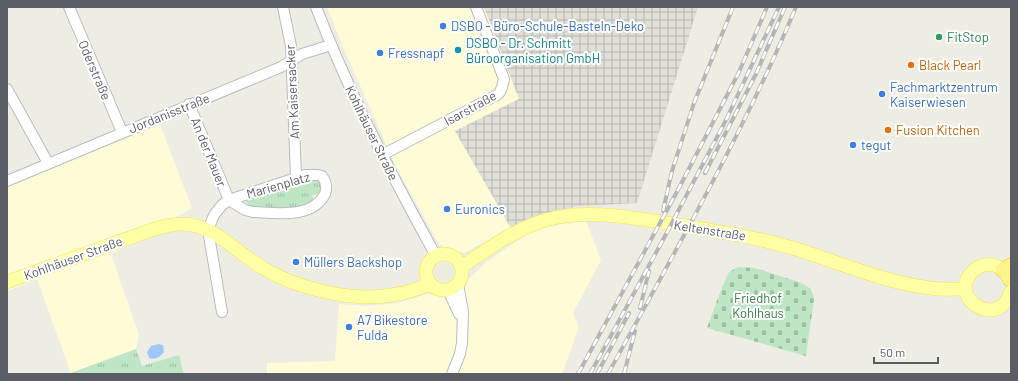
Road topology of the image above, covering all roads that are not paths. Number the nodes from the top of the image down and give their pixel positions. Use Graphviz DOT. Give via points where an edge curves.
graph roads {
  1 [pos="69,7"];
  2 [pos="283,7"];
  3 [pos="316,7"];
  4 [pos="476,7"];
  5 [pos="331,45"];
  6 [pos="290,61"];
  7 [pos="7,89"];
  8 [pos="190,104"];
  9 [pos="122,132"];
  10 [pos="382,155"];
  11 [pos="48,163"];
  12 [pos="296,177"];
  13 [pos="7,181"];
  14 [pos="229,200"];
  15 [pos="208,230"];
  16 [pos="436,256"];
  17 [pos="461,267"];
  18 [pos="7,282"];
  19 [pos="1010,283"];
  20 [pos="430,284"];
  21 [pos="453,287"];
  22 [pos="966,289"];
  23 [pos="222,312"];
  24 [pos="452,374"];
  1 -- 9 [label="street, Oderstraße"];
  2 -- 6 [label="street, Am Kaisersacker" via="291,46"];
  3 -- 5 [label="street, Kohlhäuser Straße"];
  4 -- 10 [label="street, Isarstraße" via="504,79 500,92"];
  5 -- 6 [label="street, Jordanisstraße" via="302,54"];
  5 -- 10 [label="street, Kohlhäuser Straße"];
  6 -- 8 [label="street, Jordanisstraße"];
  6 -- 12 [label="street, Am Kaisersacker"];
  7 -- 11 [label="street"];
  8 -- 9 [label="street, Jordanisstraße"];
  8 -- 14 [label="street, An der Mauer"];
  9 -- 11 [label="street, Jordanisstraße"];
  10 -- 16 [label="street, Kohlhäuser Straße"];
  11 -- 13 [label="street, Jordanisstraße"];
  12 -- 14 [label="street, Marienplatz"];
  12 -- 14 [label="street, Marienplatz" via="318,175 322,176 325,182 326,191 320,200 303,212 253,212"];
  14 -- 15 [label="street, Marienplatz" via="214,215"];
  15 -- 18 [label="main road, Kohlhäuser Straße" via="186,224 160,227"];
  15 -- 20 [label="main road, Kohlhäuser Straße" via="271,273 329,292 378,297 400,294"];
  15 -- 23 [label="street"];
  16 -- 17 [label="main road" via="451,256"];
  16 -- 20 [label="main road" via="426,271"];
  17 -- 21 [label="main road" via="462,274"];
  17 -- 22 [label="main road, Keltenstraße" via="516,231 546,220 567,216 601,215 743,235 912,285"];
  19 -- 22 [label="main road" via="994,265 986,264 973,271 966,282"];
  19 -- 22 [label="main road" via="1004,304 991,310 977,307"];
  20 -- 21 [label="main road" via="438,289"];
  21 -- 24 [label="street" via="462,320 462,343"];
}
